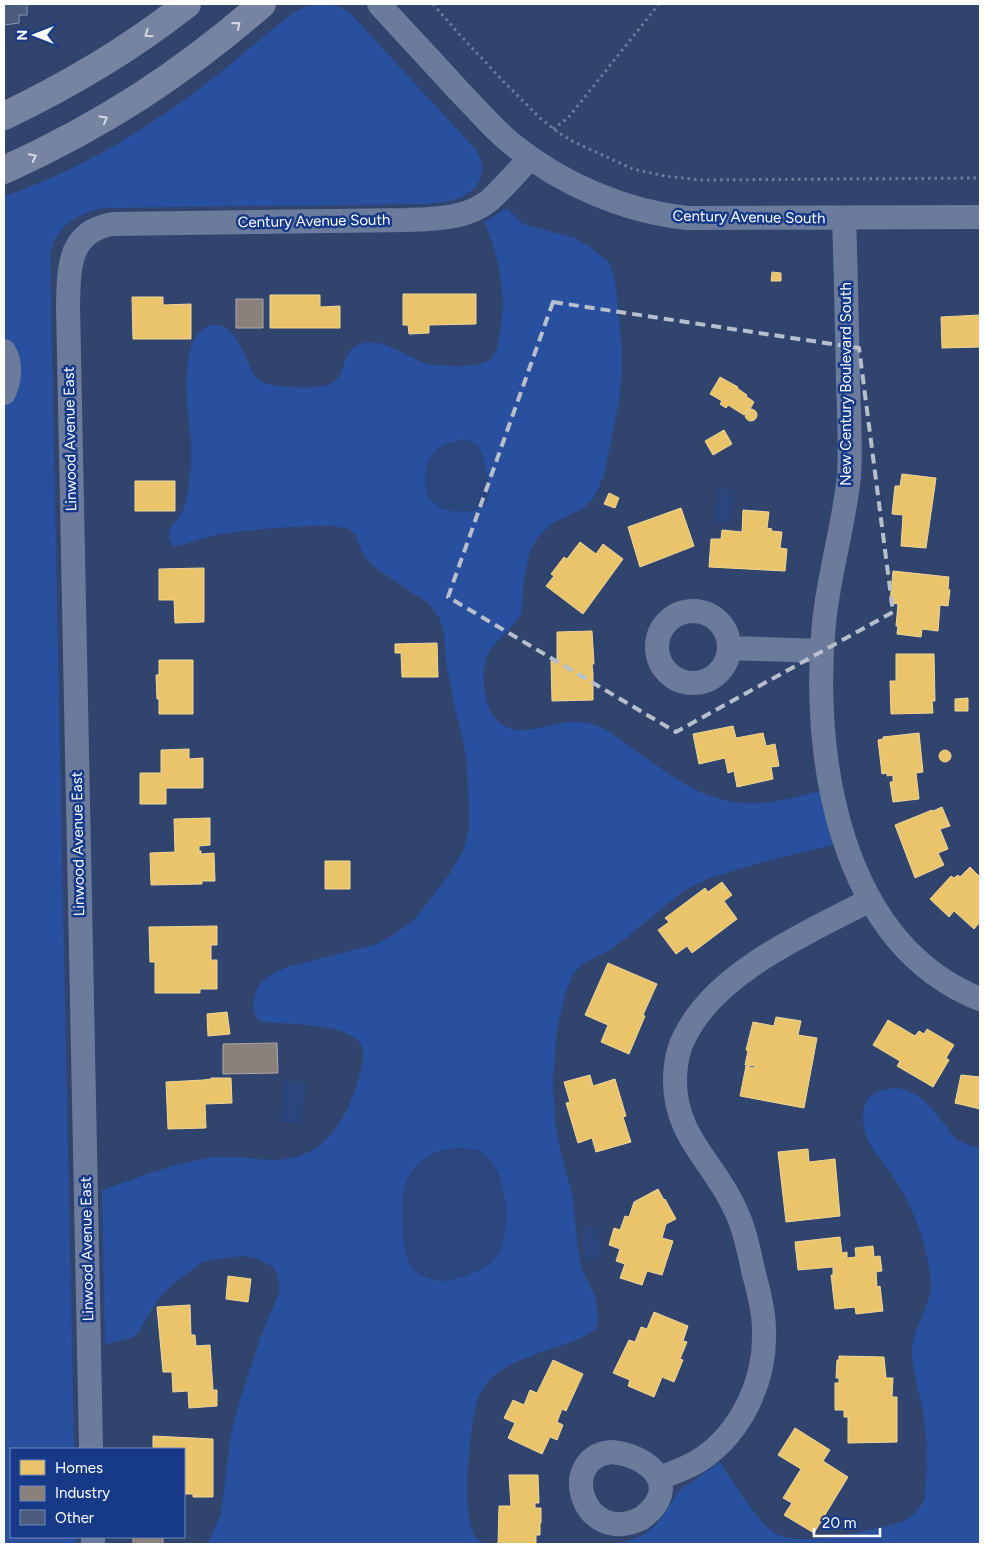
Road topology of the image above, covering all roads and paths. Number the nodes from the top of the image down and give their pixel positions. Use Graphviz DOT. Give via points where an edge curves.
graph roads {
  1 [pos="187,4"];
  2 [pos="262,4"];
  3 [pos="379,4"];
  4 [pos="433,4"];
  5 [pos="658,4"];
  6 [pos="4,116"];
  7 [pos="553,129"];
  8 [pos="530,158"];
  9 [pos="4,170"];
  10 [pos="980,178"];
  11 [pos="980,217"];
  12 [pos="844,218"];
  13 [pos="80,241"];
  14 [pos="4,351"];
  15 [pos="4,393"];
  16 [pos="729,648"];
  17 [pos="822,651"];
  18 [pos="870,900"];
  19 [pos="980,999"];
  20 [pos="91,1448"];
  21 [pos="659,1478"];
  1 -- 6 [label="main road, one-way" via="153,31 97,67"];
  9 -- 2 [label="main road, one-way" via="70,138 150,91 206,51"];
  3 -- 8 [label="street, Century Avenue South" via="488,122"];
  4 -- 7 [label="path" via="494,72"];
  5 -- 7 [label="path" via="565,121"];
  7 -- 10 [label="path" via="626,166 686,179"];
  8 -- 12 [label="street, Century Avenue South" via="608,200 648,213 705,219"];
  8 -- 13 [label="street, Century Avenue South" via="490,200 474,210 452,217 113,224 94,229"];
  11 -- 12 [label="street, Century Avenue South"];
  12 -- 17 [label="street, New Century Boulevard South" via="849,472 828,593"];
  13 -- 20 [label="street, Linwood Avenue East" via="70,264 68,305"];
  14 -- 15 [label="street" via="10,369"];
  16 -- 17 [label="street"];
  17 -- 18 [label="street, New Century Boulevard South" via="822,718 831,784 851,858"];
  18 -- 19 [label="street, New Century Boulevard South" via="889,931 913,956 955,986"];
  18 -- 21 [label="street" via="779,948 749,968 704,1008 681,1045 675,1076 678,1110 689,1137 718,1177 740,1221 760,1300 764,1350 753,1393 733,1428 701,1459"];
}
